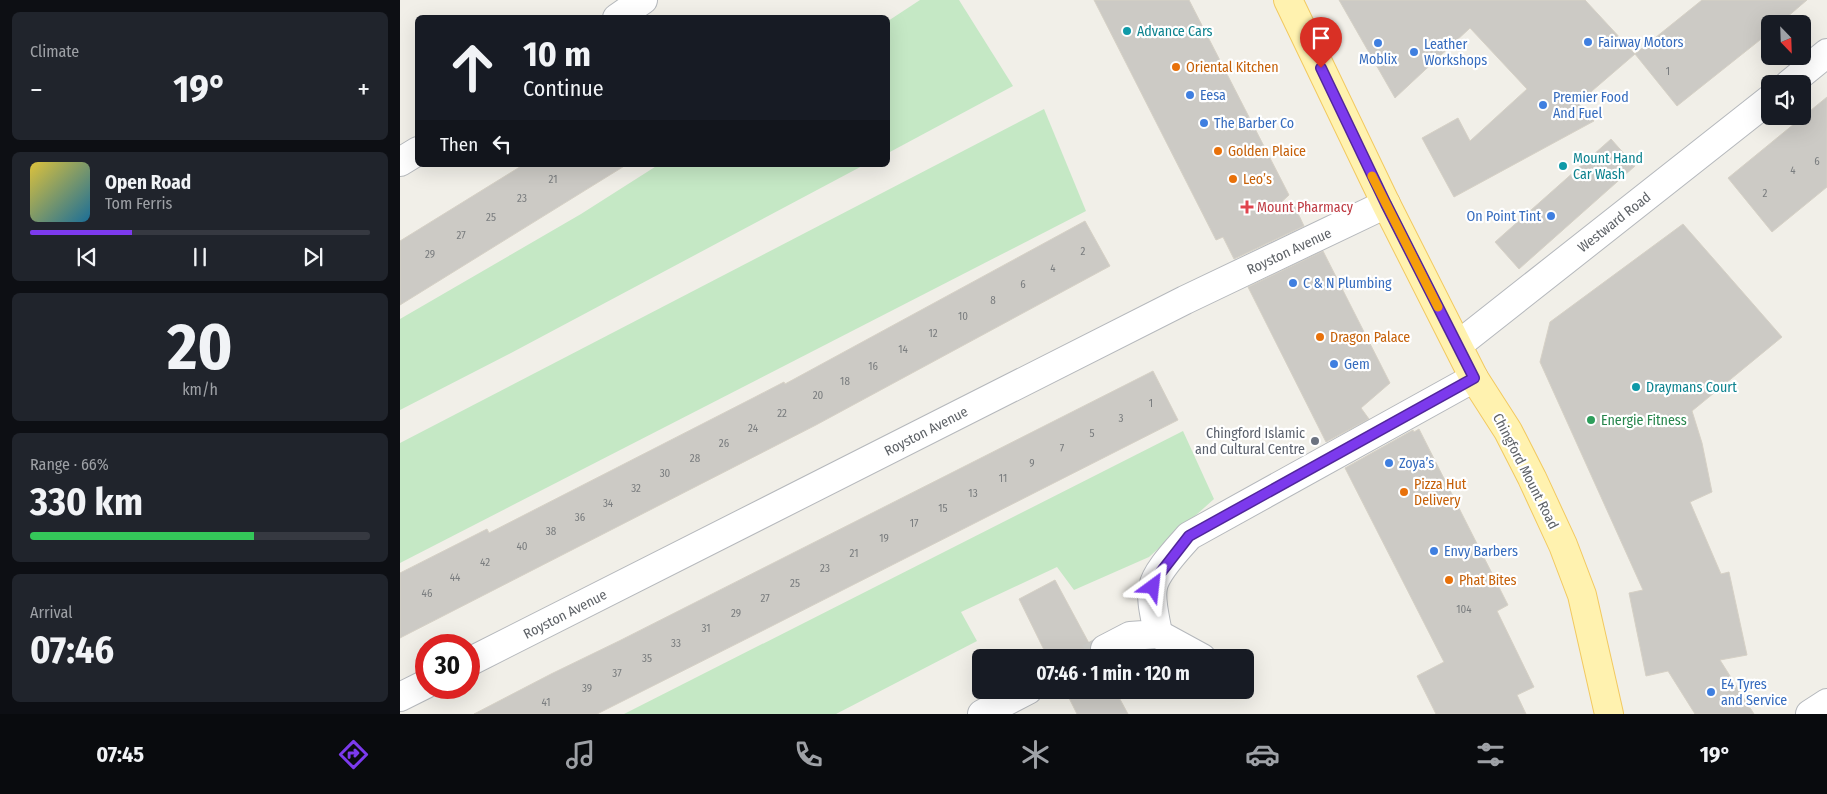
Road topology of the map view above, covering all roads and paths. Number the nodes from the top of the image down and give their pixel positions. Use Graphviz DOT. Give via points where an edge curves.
graph roads {
  1 [pos="643,0"];
  2 [pos="1288,0"];
  3 [pos="621,15"];
  4 [pos="1827,53"];
  5 [pos="1800,75"];
  6 [pos="1761,106"];
  7 [pos="415,153"];
  8 [pos="400,162"];
  9 [pos="1386,204"];
  10 [pos="1458,345"];
  11 [pos="1474,378"];
  12 [pos="1158,634"];
  13 [pos="1105,649"];
  14 [pos="1186,649"];
  15 [pos="480,656"];
  16 [pos="415,690"];
  17 [pos="400,697"];
  18 [pos="1011,699"];
  19 [pos="1827,703"];
  20 [pos="982,714"];
  21 [pos="1609,714"];
  22 [pos="1810,714"];
  1 -- 3 [label="street"];
  2 -- 9 [label="main road, Chingford Mount Road"];
  4 -- 5 [label="street"];
  6 -- 10 [label="street, Westward Road"];
  7 -- 8 [label="street"];
  9 -- 10 [label="main road, Chingford Mount Road"];
  9 -- 15 [label="street, Royston Avenue" via="1185,300"];
  10 -- 11 [label="main road, Chingford Mount Road"];
  11 -- 12 [label="street" via="1189,536 1153,587"];
  11 -- 21 [label="main road, Chingford Mount Road" via="1508,431 1563,545 1582,595"];
  12 -- 13 [label="street" via="1130,636"];
  12 -- 14 [label="street"];
  16 -- 17 [label="street"];
  18 -- 20 [label="street"];
  19 -- 22 [label="street"];
}
